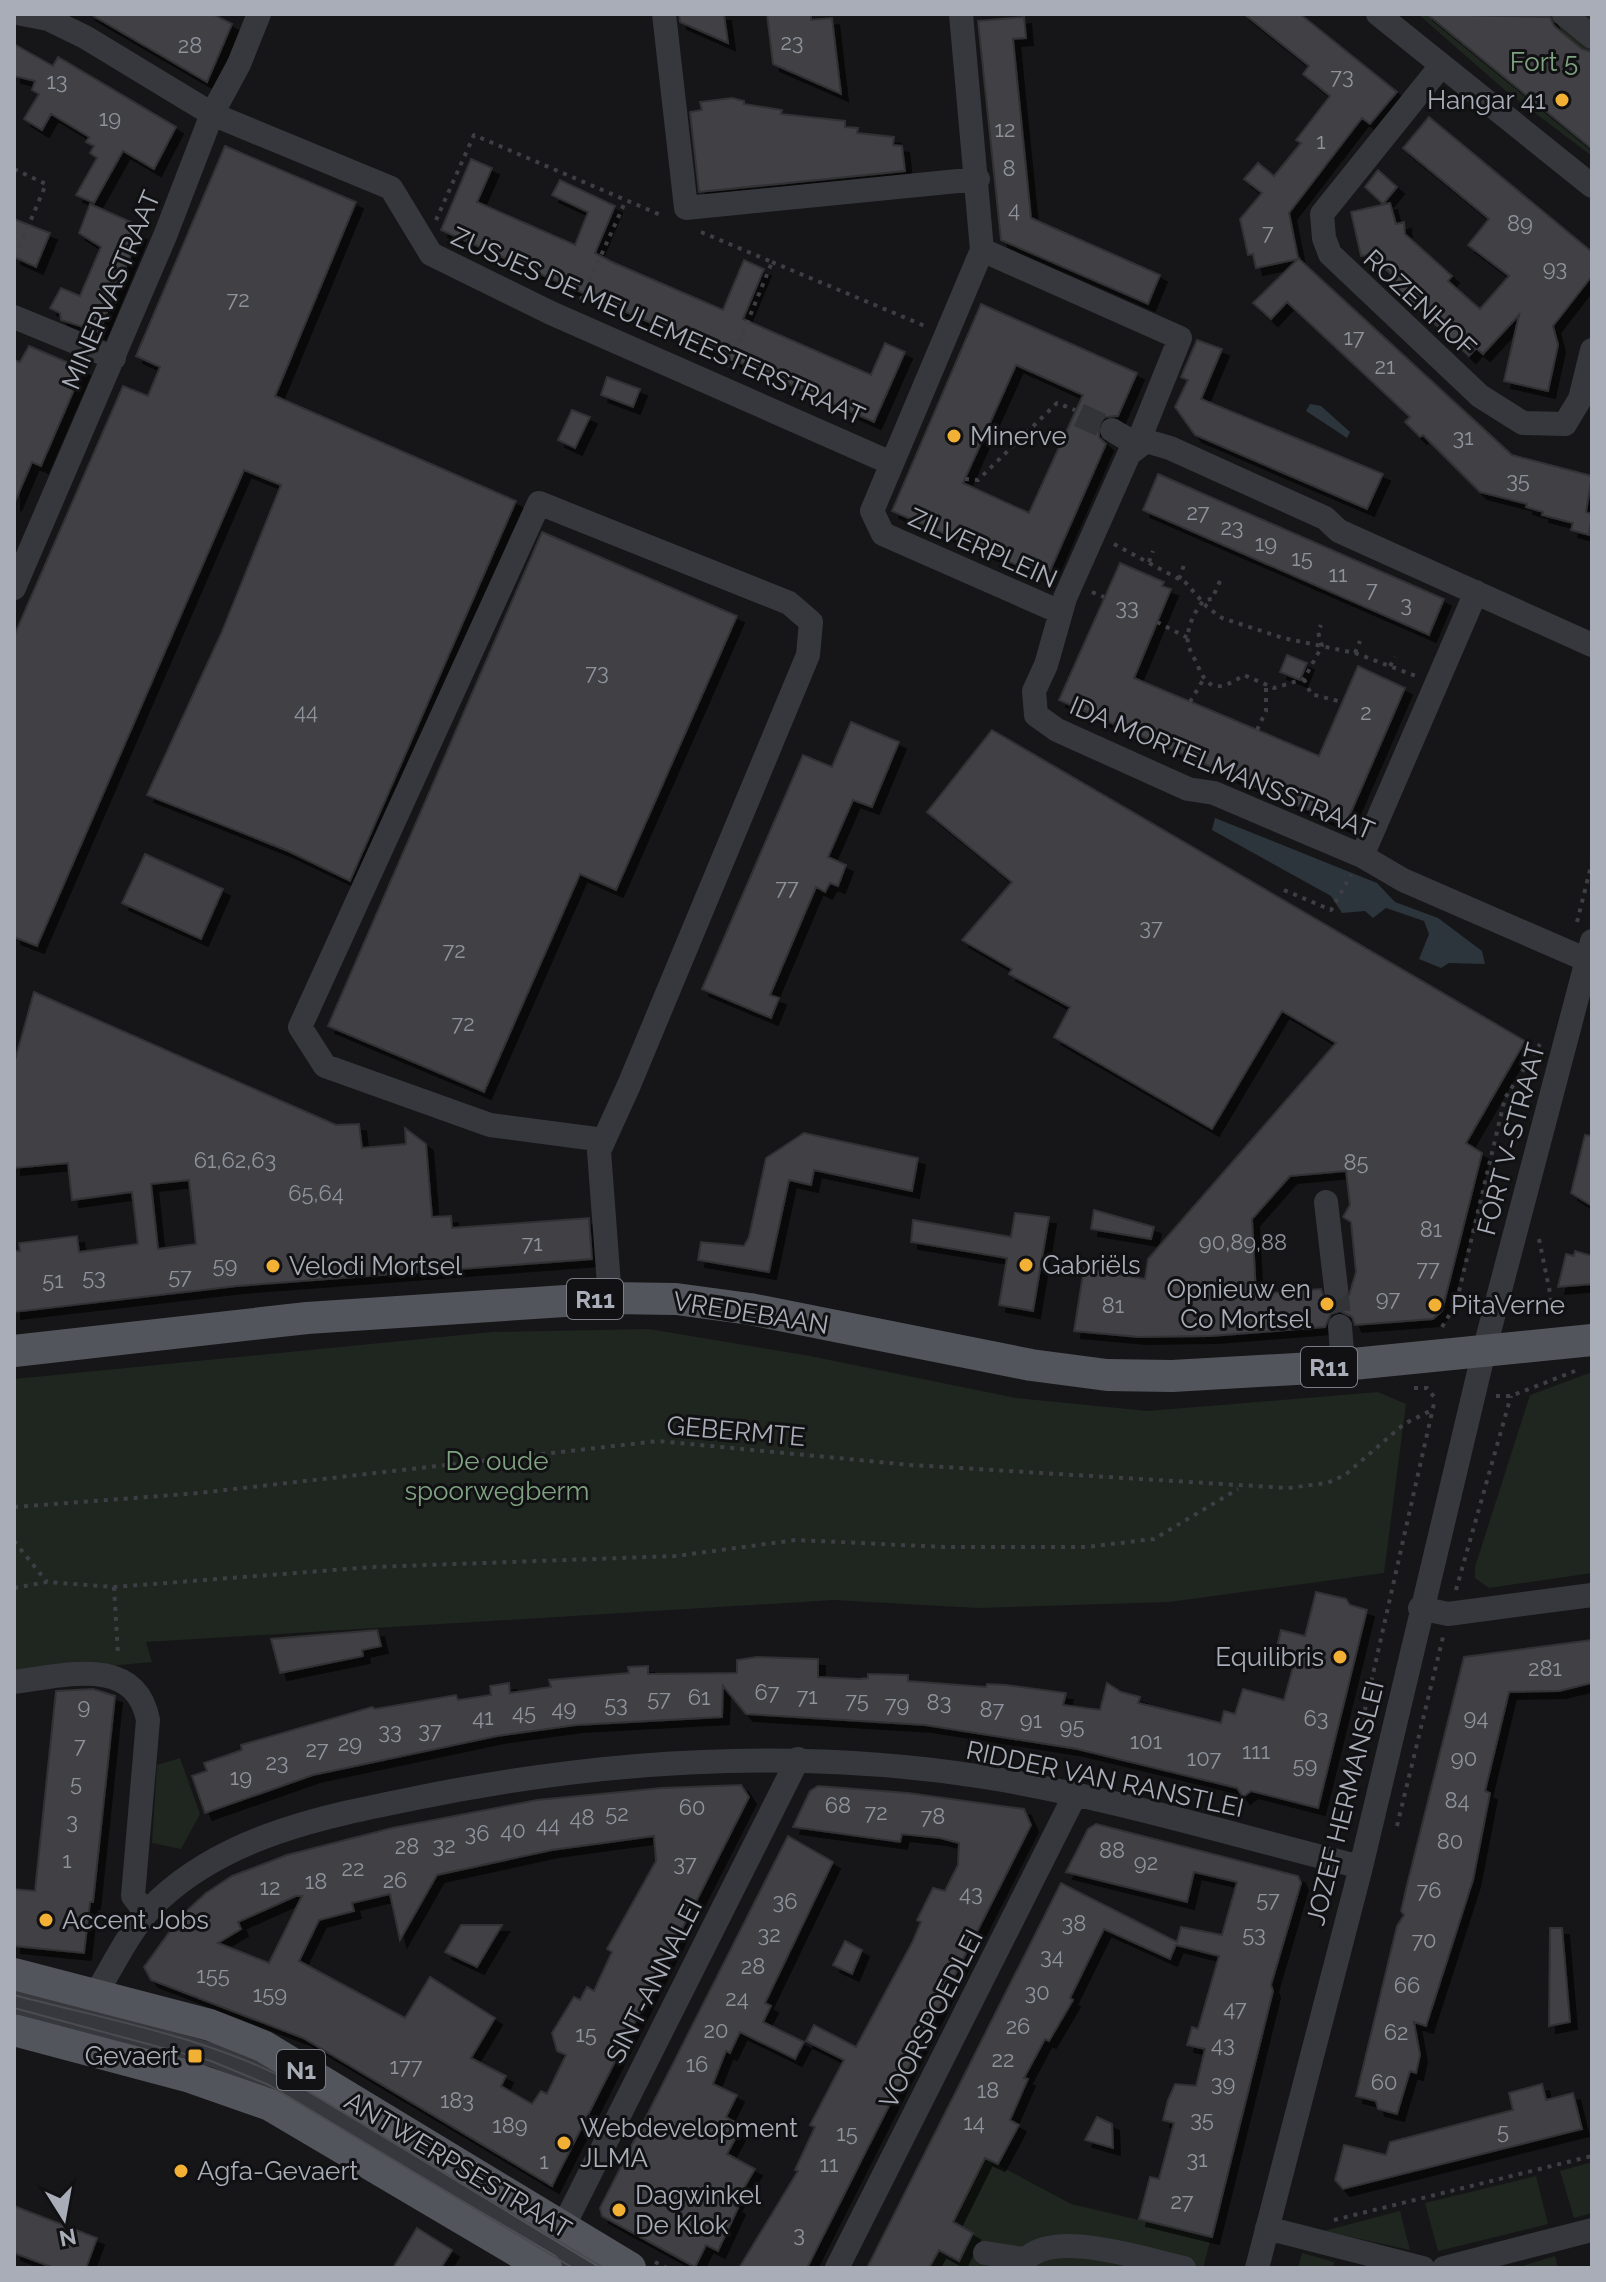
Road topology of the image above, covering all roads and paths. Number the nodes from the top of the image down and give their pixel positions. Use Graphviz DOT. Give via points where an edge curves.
graph roads {
  1 [pos="22,14"];
  2 [pos="259,14"];
  3 [pos="664,14"];
  4 [pos="961,14"];
  5 [pos="1378,14"];
  6 [pos="1564,14"];
  7 [pos="1592,37"];
  8 [pos="1440,67"];
  9 [pos="212,114"];
  10 [pos="14,169"];
  11 [pos="978,179"];
  12 [pos="1592,186"];
  13 [pos="626,200"];
  14 [pos="670,219"];
  15 [pos="699,231"];
  16 [pos="424,247"];
  17 [pos="982,250"];
  18 [pos="14,260"];
  19 [pos="772,262"];
  20 [pos="14,317"];
  21 [pos="571,323"];
  22 [pos="945,335"];
  23 [pos="1592,350"];
  24 [pos="114,358"];
  25 [pos="721,388"];
  26 [pos="1075,410"];
  27 [pos="1112,430"];
  28 [pos="1137,445"];
  29 [pos="891,463"];
  30 [pos="965,479"];
  31 [pos="1094,534"];
  32 [pos="1153,551"];
  33 [pos="1149,562"];
  34 [pos="1184,565"];
  35 [pos="1179,579"];
  36 [pos="1220,581"];
  37 [pos="14,588"];
  38 [pos="1476,592"];
  39 [pos="1204,600"];
  40 [pos="1060,612"];
  41 [pos="1157,622"];
  42 [pos="1321,625"];
  43 [pos="1188,638"];
  44 [pos="1360,641"];
  45 [pos="1592,645"];
  46 [pos="1322,646"];
  47 [pos="1355,653"];
  48 [pos="1395,657"];
  49 [pos="1390,666"];
  50 [pos="1304,679"];
  51 [pos="1203,680"];
  52 [pos="1435,683"];
  53 [pos="1266,687"];
  54 [pos="1190,702"];
  55 [pos="1342,702"];
  56 [pos="1257,730"];
  57 [pos="1362,856"];
  58 [pos="1592,862"];
  59 [pos="1284,890"];
  60 [pos="1583,951"];
  61 [pos="1548,1033"];
  62 [pos="604,1140"];
  63 [pos="1326,1202"];
  64 [pos="1538,1233"];
  65 [pos="1336,1288"];
  66 [pos="610,1298"];
  67 [pos="1340,1326"];
  68 [pos="1592,1340"];
  69 [pos="1551,1345"];
  70 [pos="14,1351"];
  71 [pos="1484,1351"];
  72 [pos="1435,1356"];
  73 [pos="1343,1365"];
  74 [pos="1578,1370"];
  75 [pos="1550,1380"];
  76 [pos="1412,1388"];
  77 [pos="1427,1388"];
  78 [pos="1432,1410"];
  79 [pos="1240,1487"];
  80 [pos="14,1507"];
  81 [pos="14,1541"];
  82 [pos="47,1582"];
  83 [pos="114,1587"];
  84 [pos="14,1588"];
  85 [pos="1457,1588"];
  86 [pos="1592,1595"];
  87 [pos="1420,1608"];
  88 [pos="119,1676"];
  89 [pos="14,1682"];
  90 [pos="798,1759"];
  91 [pos="1075,1795"];
  92 [pos="1361,1867"];
  93 [pos="146,1913"];
  94 [pos="14,1974"];
  95 [pos="95,1995"];
  96 [pos="14,2001"];
  97 [pos="14,2030"];
  98 [pos="1592,2156"];
  99 [pos="1267,2228"];
  100 [pos="562,2229"];
  101 [pos="1592,2230"];
  102 [pos="1304,2237"];
  103 [pos="985,2253"];
  104 [pos="1022,2263"];
  105 [pos="546,2268"];
  106 [pos="589,2268"];
  107 [pos="630,2268"];
  108 [pos="837,2268"];
  109 [pos="1184,2268"];
  110 [pos="1257,2268"];
  111 [pos="1423,2268"];
  112 [pos="1444,2268"];
  1 -- 9 [label="street, ZUSJES DE MEULEMEESTERSTRAAT" via="48,19 85,37"];
  2 -- 9 [label="street, MINERVASTRAAT"];
  3 -- 11 [label="street" via="686,208"];
  4 -- 11 [label="street"];
  5 -- 8 [label="street"];
  6 -- 7 [label="street"];
  8 -- 12 [label="street"];
  8 -- 23 [label="street, ROZENHOF" via="1322,214 1330,254 1480,396 1523,423 1565,424 1580,399"];
  9 -- 16 [label="street, ZUSJES DE MEULEMEESTERSTRAAT" via="391,188"];
  9 -- 24 [label="street, MINERVASTRAAT"];
  10 -- 18 [label="path" via="46,184"];
  11 -- 17 [label="street"];
  13 -- 14 [label="path"];
  13 -- 16 [label="path" via="474,135"];
  13 -- 21 [label="path"];
  15 -- 19 [label="path"];
  16 -- 21 [label="street, ZUSJES DE MEULEMEESTERSTRAAT"];
  17 -- 22 [label="street"];
  17 -- 28 [label="street, IDA MORTELMANSSTRAAT" via="1180,338"];
  19 -- 22 [label="path"];
  19 -- 25 [label="path"];
  20 -- 24 [label="street"];
  21 -- 25 [label="street, ZUSJES DE MEULEMEESTERSTRAAT"];
  22 -- 29 [label="street"];
  24 -- 37 [label="street, MINERVASTRAAT"];
  25 -- 29 [label="street, ZUSJES DE MEULEMEESTERSTRAAT"];
  26 -- 30 [label="path" via="1057,403 978,480"];
  27 -- 28 [label="street"];
  28 -- 31 [label="street, IDA MORTELMANSSTRAAT"];
  28 -- 38 [label="street" via="1146,441 1170,448"];
  29 -- 40 [label="street, ZILVERPLEIN" via="872,511 883,534"];
  31 -- 33 [label="path"];
  31 -- 40 [label="street, IDA MORTELMANSSTRAAT"];
  32 -- 33 [label="path"];
  33 -- 35 [label="path"];
  34 -- 35 [label="path"];
  35 -- 39 [label="path"];
  36 -- 39 [label="path" via="1212,599"];
  38 -- 45 [label="street"];
  38 -- 52 [label="street"];
  39 -- 43 [label="path" via="1193,615"];
  39 -- 46 [label="path" via="1222,618"];
  40 -- 57 [label="street, IDA MORTELMANSSTRAAT" via="1034,691 1033,706 1043,724 1188,789 1214,793"];
  41 -- 43 [label="path"];
  42 -- 46 [label="path"];
  43 -- 51 [label="path"];
  44 -- 47 [label="path"];
  46 -- 47 [label="path"];
  46 -- 50 [label="path"];
  47 -- 49 [label="path"];
  48 -- 49 [label="path"];
  49 -- 52 [label="path"];
  50 -- 53 [label="path"];
  50 -- 55 [label="path" via="1311,694"];
  51 -- 53 [label="path" via="1227,686 1244,675"];
  51 -- 54 [label="path"];
  52 -- 57 [label="street"];
  53 -- 56 [label="path" via="1266,711"];
  57 -- 59 [label="path" via="1331,910"];
  57 -- 60 [label="street, IDA MORTELMANSSTRAAT" via="1403,880"];
  58 -- 60 [label="path"];
  60 -- 71 [label="street, FORT V-STRAAT"];
  61 -- 72 [label="path" via="1505,1098 1456,1304 1441,1329"];
  62 -- 62 [label="street" via="808,655 811,622 789,603 539,503 300,1027 325,1066 490,1125"];
  62 -- 66 [label="street" via="599,1151"];
  63 -- 65 [label="street"];
  64 -- 69 [label="path" via="1550,1293"];
  66 -- 70 [label="main road, VREDEBAAN / R11" via="307,1318"];
  66 -- 73 [label="main road, VREDEBAAN / R11" via="676,1299 750,1309 1107,1375"];
  67 -- 73 [label="street"];
  68 -- 69 [label="main road, R11"];
  69 -- 71 [label="main road, R11"];
  69 -- 75 [label="path"];
  71 -- 72 [label="main road, VREDEBAAN / R11"];
  71 -- 87 [label="street, JOZEF HERMANSLEI"];
  72 -- 73 [label="main road, VREDEBAAN / R11"];
  72 -- 77 [label="path"];
  74 -- 75 [label="path"];
  75 -- 85 [label="path" via="1511,1396"];
  76 -- 77 [label="path"];
  77 -- 78 [label="path" via="1435,1398"];
  78 -- 79 [label="path, GEBERMTE" via="1404,1424 1345,1475 1327,1483"];
  78 -- 92 [label="path" via="1341,1816"];
  79 -- 80 [label="path, GEBERMTE" via="658,1441 199,1493"];
  79 -- 83 [label="path" via="1154,1539 1086,1547 796,1540 676,1556 373,1567"];
  81 -- 82 [label="path"];
  82 -- 83 [label="path"];
  82 -- 84 [label="path"];
  83 -- 88 [label="path"];
  86 -- 87 [label="street" via="1448,1614"];
  87 -- 92 [label="street, JOZEF HERMANSLEI"];
  88 -- 89 [label="street" via="85,1673"];
  88 -- 93 [label="street" via="145,1700 148,1720 133,1896"];
  90 -- 91 [label="street, RIDDER VAN RANSTLEI" via="983,1776"];
  90 -- 93 [label="street, RIDDER VAN RANSTLEI" via="644,1765 521,1778 346,1812 217,1857"];
  90 -- 100 [label="street, SINT-ANNALEI"];
  91 -- 92 [label="street, RIDDER VAN RANSTLEI"];
  91 -- 108 [label="street, VOORSPOEDLEI"];
  92 -- 99 [label="street, JOZEF HERMANSLEI"];
  93 -- 95 [label="street, RIDDER VAN RANSTLEI"];
  94 -- 95 [label="main road, ANTWERPSESTRAAT / N1"];
  95 -- 100 [label="main road, ANTWERPSESTRAAT / N1" via="210,2025 263,2046"];
  96 -- 106 [label="street" via="216,2056 266,2076"];
  97 -- 105 [label="main road, ANTWERPSESTRAAT / N1" via="187,2076 270,2105"];
  98 -- 102 [label="path" via="1309,2226"];
  99 -- 102 [label="street"];
  99 -- 110 [label="street, JOZEF HERMANSLEI"];
  100 -- 107 [label="main road, ANTWERPSESTRAAT / N1"];
  101 -- 112 [label="street"];
  102 -- 111 [label="street"];
  103 -- 104 [label="street"];
  104 -- 109 [label="street" via="1047,2247 1082,2245"];
}
